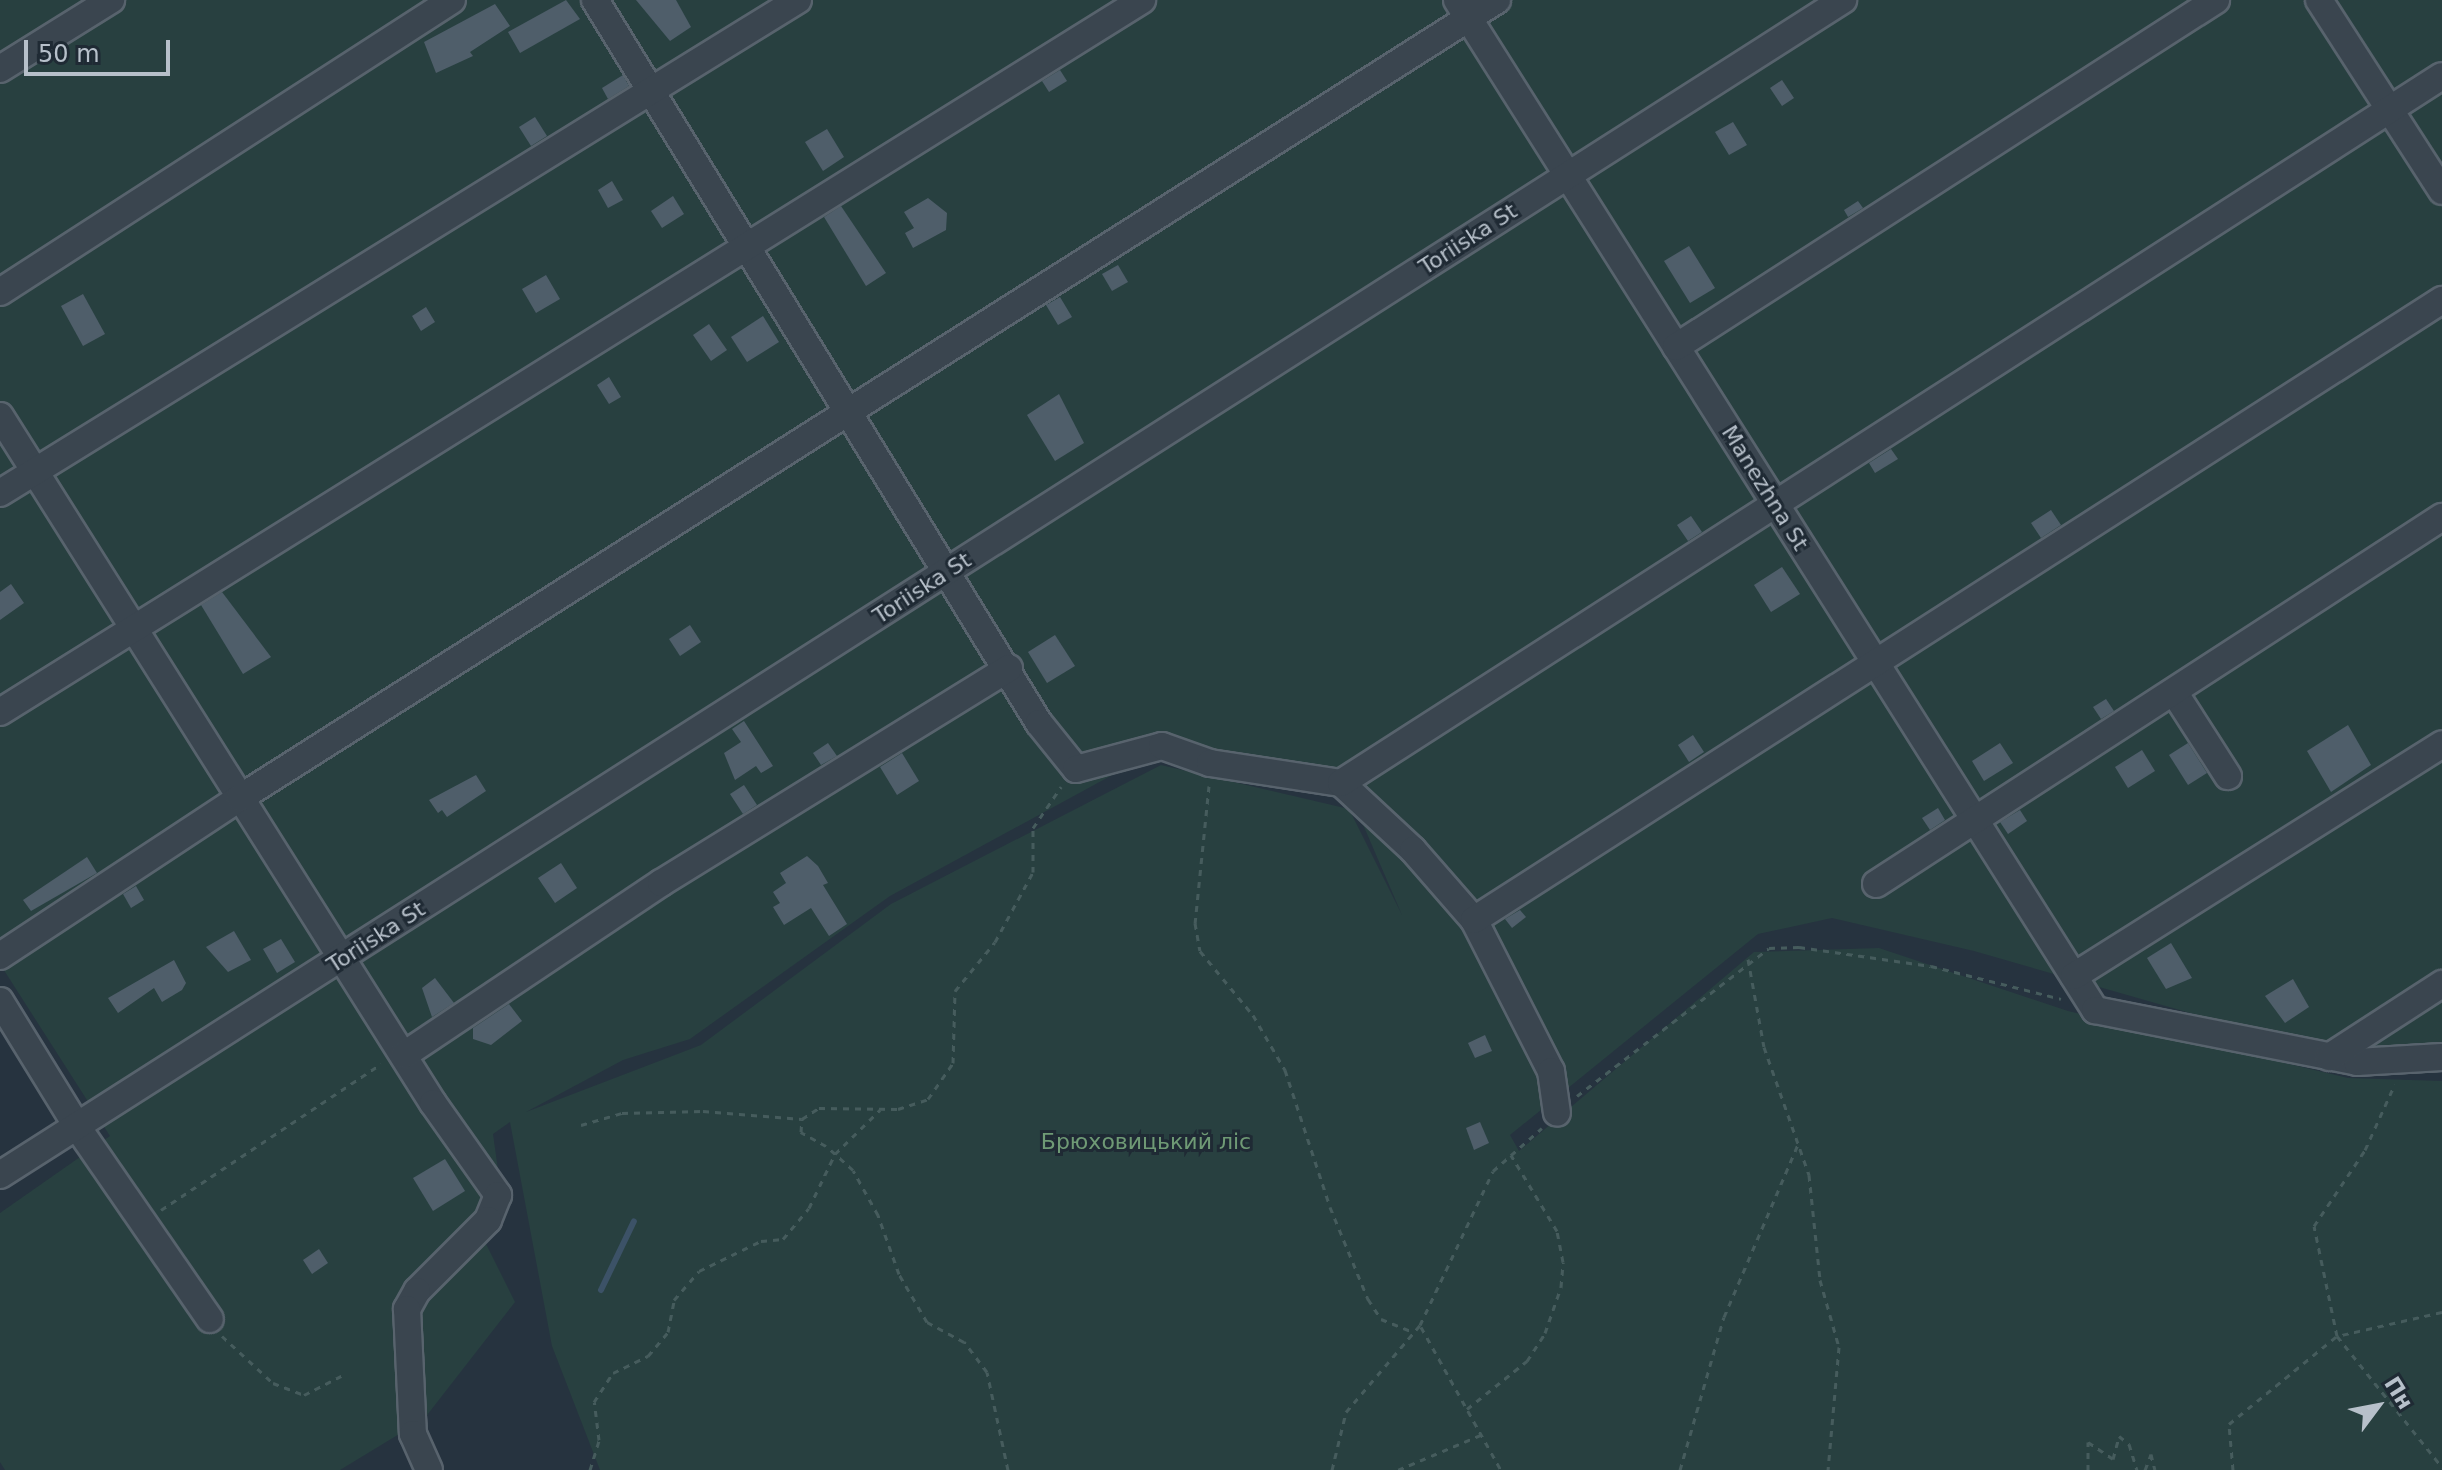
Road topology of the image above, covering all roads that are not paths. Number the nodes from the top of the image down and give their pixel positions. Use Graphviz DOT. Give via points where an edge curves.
graph roads {
  1 [pos="111,0"];
  2 [pos="452,0"];
  3 [pos="595,0"];
  4 [pos="798,0"];
  5 [pos="1142,0"];
  6 [pos="1497,0"];
  7 [pos="1843,0"];
  8 [pos="2216,0"];
  9 [pos="2319,0"];
  10 [pos="1462,9"];
  11 [pos="0,69"];
  12 [pos="2442,76"];
  13 [pos="653,93"];
  14 [pos="2390,110"];
  15 [pos="1568,176"];
  16 [pos="2442,191"];
  17 [pos="750,249"];
  18 [pos="0,292"];
  19 [pos="2442,300"];
  20 [pos="1676,347"];
  21 [pos="851,410"];
  22 [pos="0,416"];
  23 [pos="35,472"];
  24 [pos="0,493"];
  25 [pos="1775,504"];
  26 [pos="2442,517"];
  27 [pos="947,572"];
  28 [pos="134,630"];
  29 [pos="1875,662"];
  30 [pos="1009,668"];
  31 [pos="2174,692"];
  32 [pos="0,712"];
  33 [pos="2442,744"];
  34 [pos="2228,776"];
  35 [pos="1341,783"];
  36 [pos="240,798"];
  37 [pos="1976,820"];
  38 [pos="1876,884"];
  39 [pos="1474,920"];
  40 [pos="0,956"];
  41 [pos="341,959"];
  42 [pos="2074,976"];
  43 [pos="2442,984"];
  44 [pos="0,1001"];
  45 [pos="403,1053"];
  46 [pos="2329,1057"];
  47 [pos="2442,1057"];
  48 [pos="1557,1113"];
  49 [pos="78,1128"];
  50 [pos="0,1175"];
  51 [pos="210,1319"];
  52 [pos="429,1470"];
  1 -- 11 [label="street"];
  2 -- 18 [label="street"];
  3 -- 13 [label="street"];
  4 -- 13 [label="street"];
  5 -- 17 [label="street"];
  6 -- 10 [label="street"];
  7 -- 15 [label="street, Toriiska St"];
  8 -- 20 [label="street"];
  9 -- 14 [label="street"];
  10 -- 15 [label="street, Manezhna St"];
  10 -- 21 [label="street"];
  12 -- 14 [label="street"];
  13 -- 17 [label="street"];
  13 -- 23 [label="street"];
  14 -- 16 [label="street"];
  14 -- 25 [label="street"];
  15 -- 20 [label="street, Manezhna St"];
  15 -- 27 [label="street, Toriiska St"];
  17 -- 21 [label="street"];
  17 -- 28 [label="street"];
  19 -- 29 [label="street"];
  20 -- 25 [label="street, Manezhna St"];
  21 -- 27 [label="street"];
  21 -- 36 [label="street"];
  22 -- 23 [label="street"];
  23 -- 24 [label="street"];
  23 -- 28 [label="street"];
  25 -- 29 [label="street, Manezhna St"];
  25 -- 35 [label="street"];
  26 -- 31 [label="street"];
  27 -- 30 [label="street"];
  27 -- 41 [label="street, Toriiska St"];
  28 -- 32 [label="street"];
  28 -- 36 [label="street"];
  29 -- 37 [label="street, Manezhna St"];
  29 -- 39 [label="street"];
  30 -- 35 [label="street" via="1039,723 1076,769 1162,746 1210,763"];
  30 -- 45 [label="street" via="661,883"];
  31 -- 34 [label="street"];
  31 -- 37 [label="street"];
  33 -- 42 [label="street"];
  35 -- 39 [label="street" via="1413,850"];
  36 -- 40 [label="street"];
  36 -- 41 [label="street"];
  37 -- 38 [label="street"];
  37 -- 42 [label="street, Manezhna St"];
  39 -- 48 [label="street" via="1551,1071"];
  41 -- 45 [label="street"];
  41 -- 49 [label="street, Toriiska St"];
  42 -- 46 [label="street, Manezhna St" via="2095,1010"];
  43 -- 46 [label="street"];
  44 -- 49 [label="street"];
  45 -- 52 [label="street" via="492,1182 498,1200 488,1220 417,1291 407,1309 413,1434"];
  46 -- 47 [label="street"];
  49 -- 50 [label="street, Toriiska St"];
  49 -- 51 [label="street"];
}
